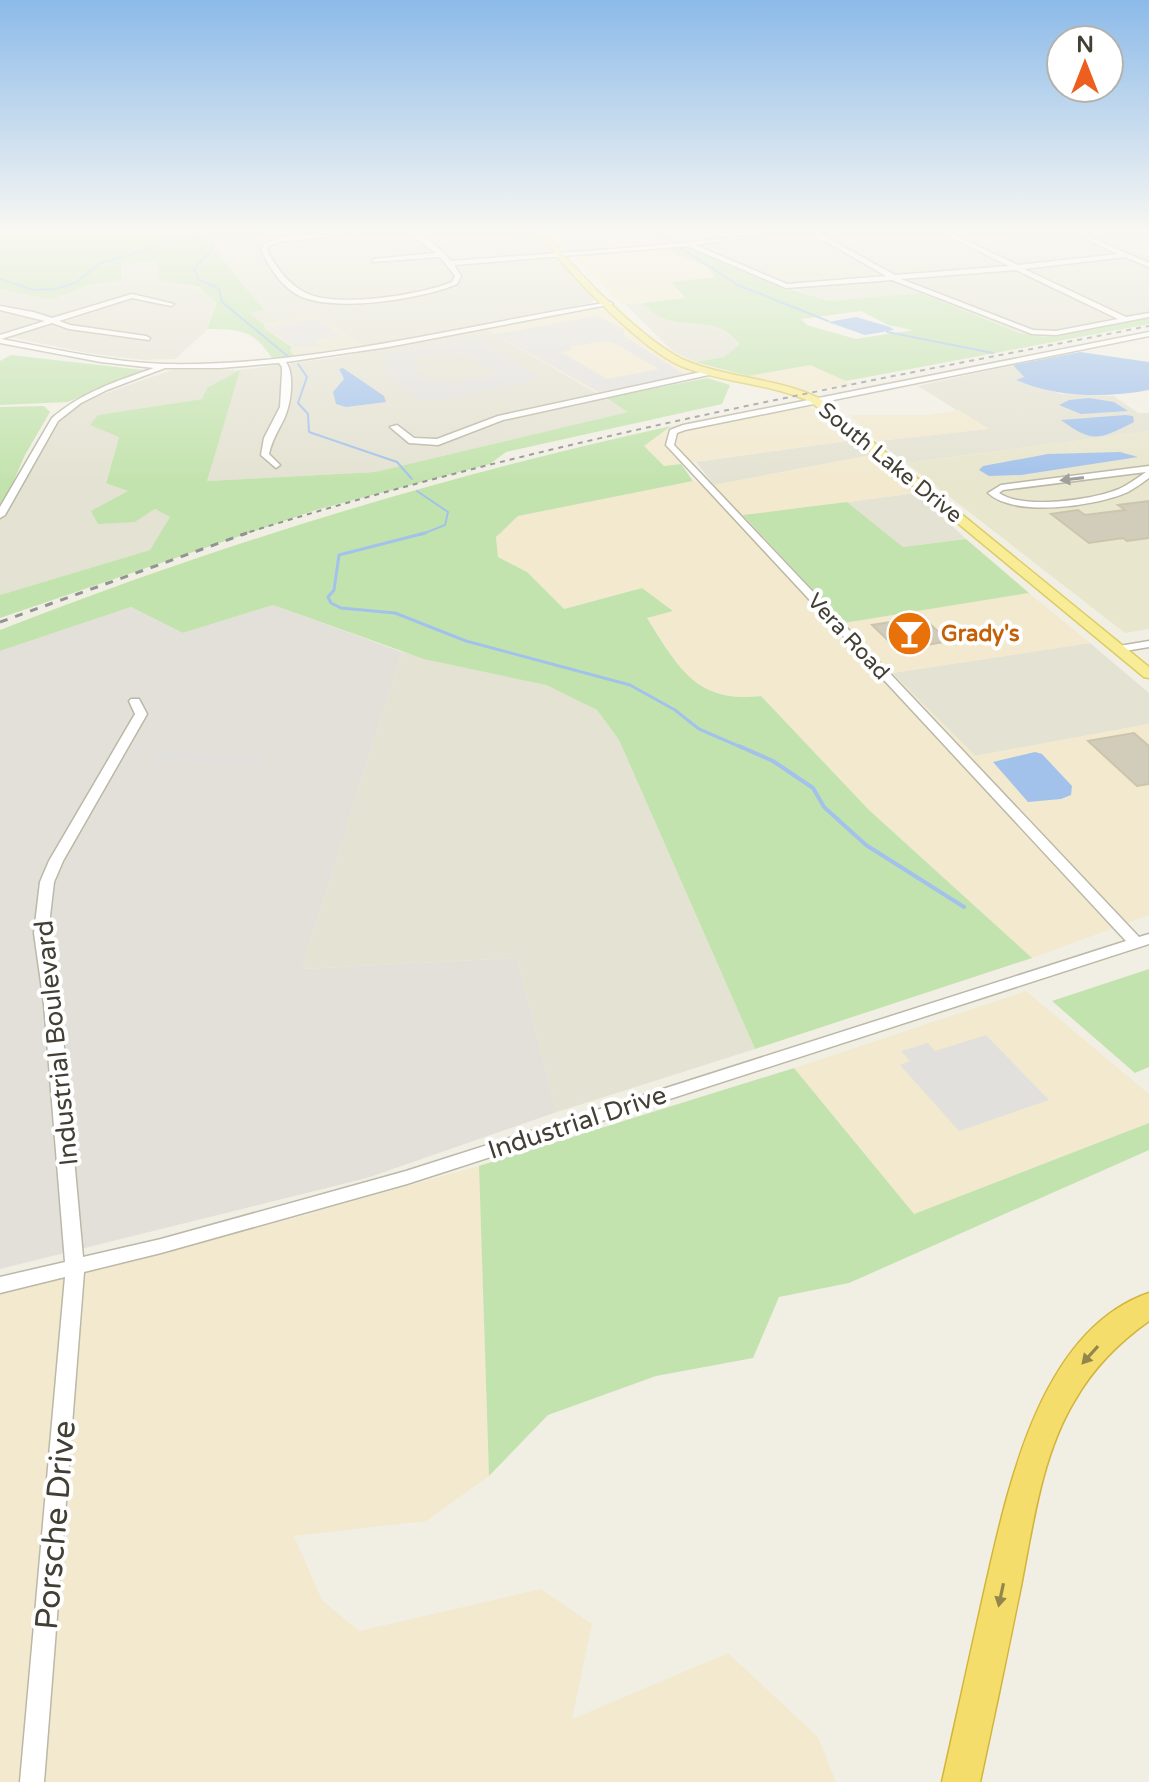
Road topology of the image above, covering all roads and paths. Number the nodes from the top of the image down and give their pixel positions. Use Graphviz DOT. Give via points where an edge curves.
graph roads {
  1 [pos="36,315"];
  2 [pos="70,315"];
  3 [pos="547,315"];
  4 [pos="622,315"];
  5 [pos="993,315"];
  6 [pos="1116,315"];
  7 [pos="1149,315"];
  8 [pos="1126,320"];
  9 [pos="51,321"];
  10 [pos="1149,334"];
  11 [pos="146,338"];
  12 [pos="0,339"];
  13 [pos="282,362"];
  14 [pos="165,366"];
  15 [pos="710,372"];
  16 [pos="815,400"];
  17 [pos="394,427"];
  18 [pos="276,465"];
  19 [pos="1149,472"];
  20 [pos="0,515"];
  21 [pos="1149,644"];
  22 [pos="1119,649"];
  23 [pos="1149,674"];
  24 [pos="135,701"];
  25 [pos="1143,942"];
  26 [pos="75,1267"];
  27 [pos="0,1285"];
  28 [pos="1149,1305"];
  29 [pos="32,1782"];
  30 [pos="961,1782"];
  1 -- 9 [label="street"];
  2 -- 9 [label="street"];
  3 -- 13 [label="street"];
  4 -- 15 [label="main road, South Lake Drive" via="663,353"];
  5 -- 8 [label="street" via="1041,333"];
  6 -- 8 [label="street"];
  7 -- 8 [label="street"];
  9 -- 11 [label="street"];
  9 -- 12 [label="street"];
  10 -- 16 [label="street"];
  12 -- 14 [label="street" via="98,360"];
  13 -- 14 [label="street"];
  13 -- 18 [label="street" via="287,384 265,455"];
  14 -- 20 [label="street" via="88,396 63,412"];
  15 -- 16 [label="main road, South Lake Drive" via="779,386"];
  15 -- 17 [label="street" via="501,418 416,445"];
  16 -- 22 [label="main road, South Lake Drive"];
  16 -- 25 [label="street, Vera Road" via="677,429 670,435 670,445"];
  19 -- 19 [label="street, one-way" via="1001,488 993,493 1005,503 1027,505 1115,494"];
  21 -- 22 [label="street"];
  22 -- 23 [label="main road, South Lake Drive"];
  24 -- 26 [label="street, Industrial Boulevard" via="141,714 56,861 43,903 41,933 54,1019"];
  25 -- 26 [label="street, Industrial Drive" via="392,1181"];
  26 -- 27 [label="street, Industrial Drive"];
  26 -- 29 [label="street, Porsche Drive"];
  28 -- 30 [label="highway, one-way" via="1092,1352 1062,1390 1045,1424 1027,1474"];
}
